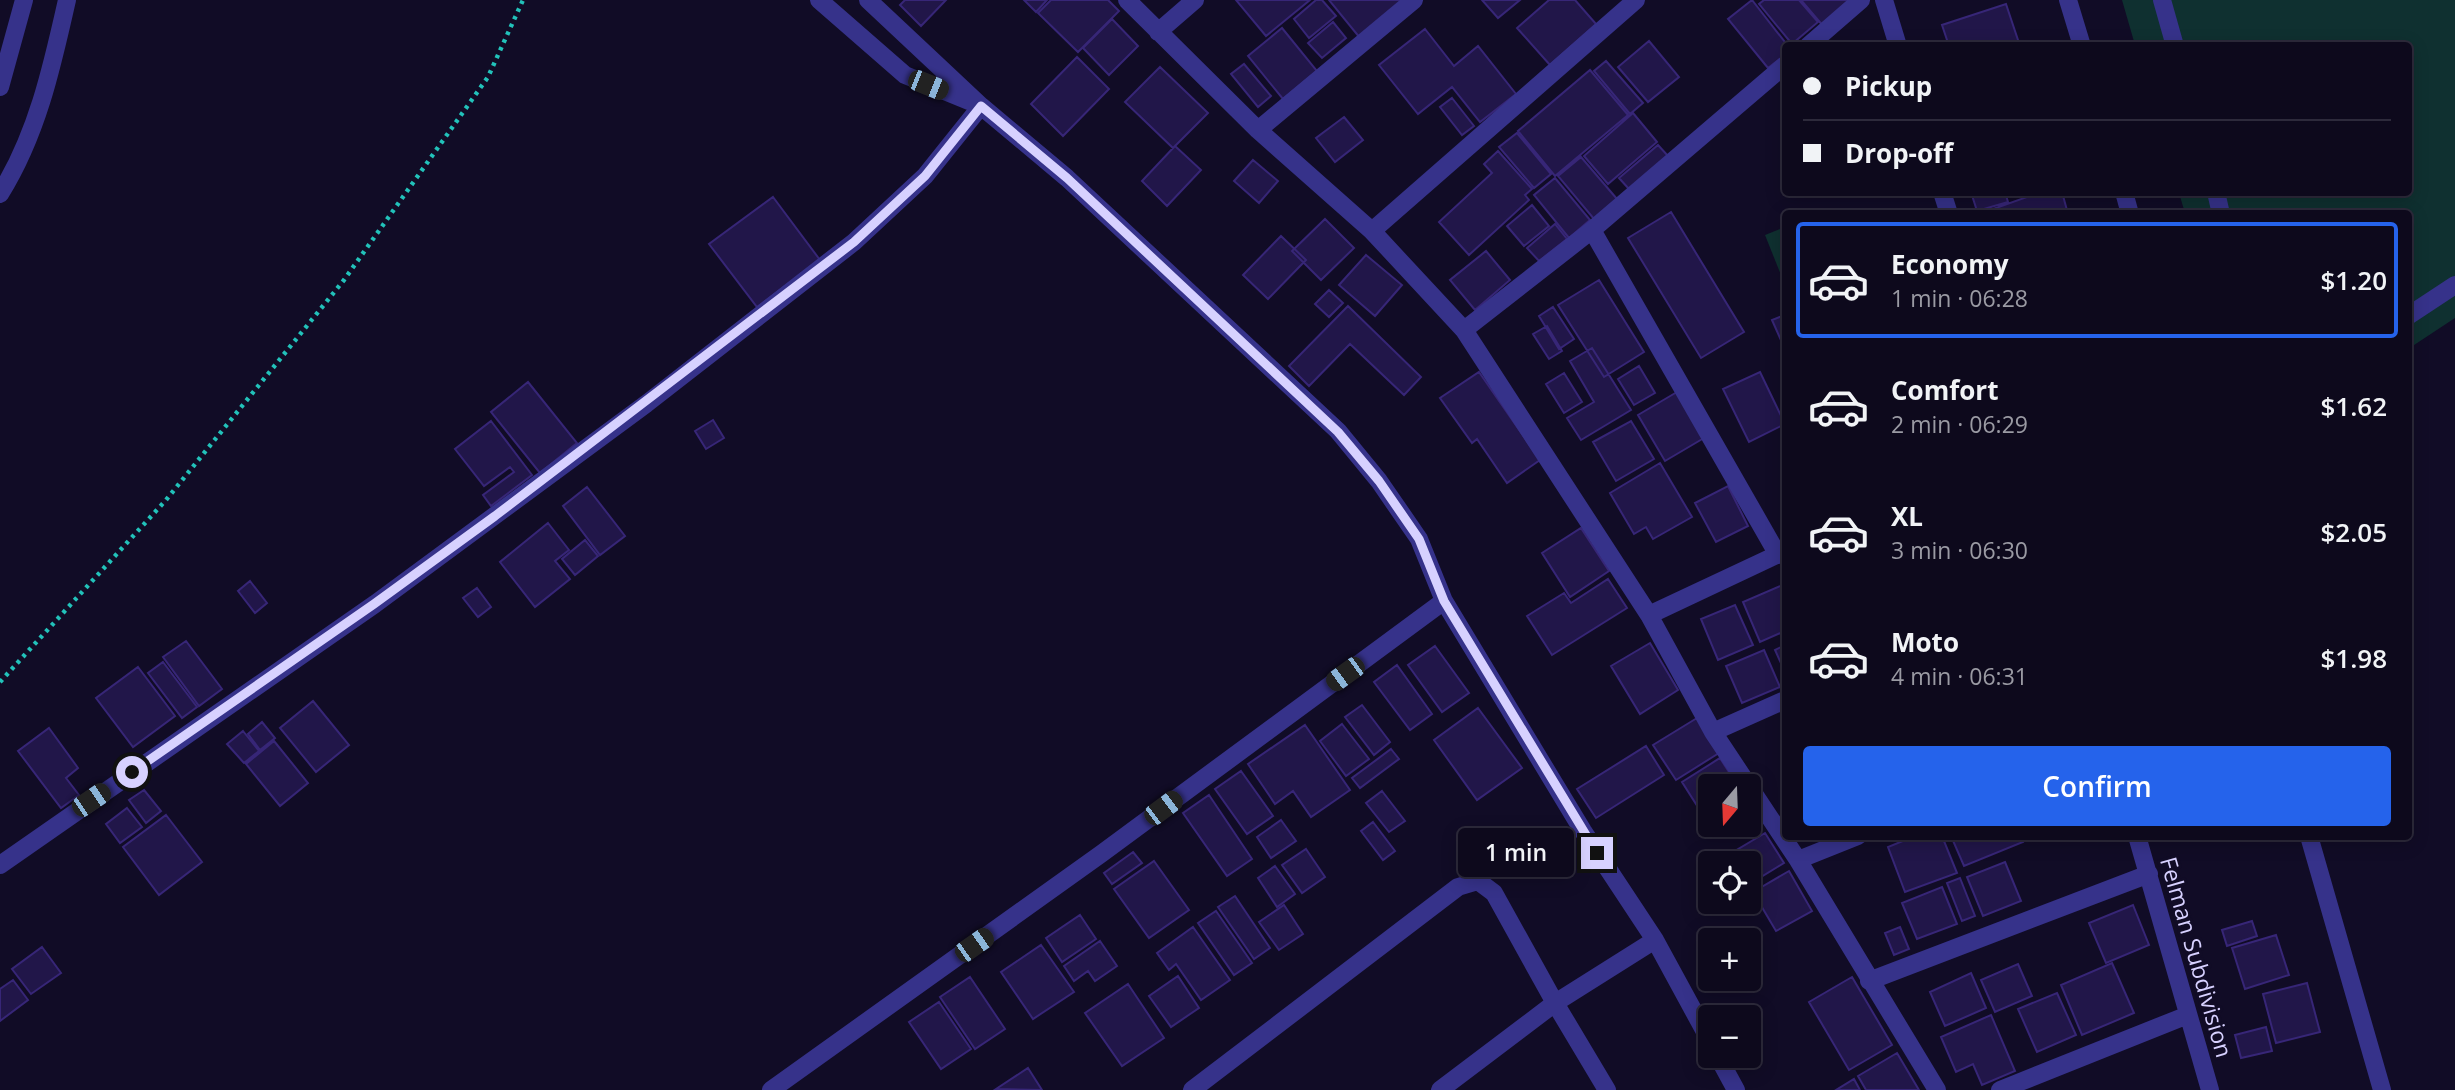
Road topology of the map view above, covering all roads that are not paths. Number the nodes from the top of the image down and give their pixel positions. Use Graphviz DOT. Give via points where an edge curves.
graph roads {
  1 [pos="24,0"];
  2 [pos="67,0"];
  3 [pos="819,0"];
  4 [pos="867,0"];
  5 [pos="1126,0"];
  6 [pos="1195,0"];
  7 [pos="1414,0"];
  8 [pos="1636,0"];
  9 [pos="1861,0"];
  10 [pos="1884,0"];
  11 [pos="2068,0"];
  12 [pos="2162,0"];
  13 [pos="1158,32"];
  14 [pos="1813,42"];
  15 [pos="1897,42"];
  16 [pos="2080,42"];
  17 [pos="2174,42"];
  18 [pos="1782,68"];
  19 [pos="0,87"];
  20 [pos="981,106"];
  21 [pos="1258,130"];
  22 [pos="0,194"];
  23 [pos="1592,230"];
  24 [pos="1372,231"];
  25 [pos="2455,285"];
  26 [pos="2412,313"];
  27 [pos="1464,330"];
  28 [pos="1781,553"];
  29 [pos="1444,601"];
  30 [pos="1649,615"];
  31 [pos="1782,701"];
  32 [pos="1713,732"];
  33 [pos="1782,836"];
  34 [pos="1785,840"];
  35 [pos="1848,840"];
  36 [pos="2138,840"];
  37 [pos="2310,840"];
  38 [pos="1798,860"];
  39 [pos="0,865"];
  40 [pos="2149,874"];
  41 [pos="1654,940"];
  42 [pos="1869,981"];
  43 [pos="1555,1003"];
  44 [pos="2188,1015"];
  45 [pos="1698,1019"];
  46 [pos="1724,1068"];
  47 [pos="771,1090"];
  48 [pos="1192,1090"];
  49 [pos="1440,1090"];
  50 [pos="1608,1090"];
  51 [pos="1736,1090"];
  52 [pos="1937,1090"];
  53 [pos="2000,1090"];
  54 [pos="2210,1090"];
  55 [pos="2382,1090"];
  1 -- 19 [label="street"];
  2 -- 22 [label="street" via="35,124"];
  3 -- 20 [label="street" via="905,75"];
  4 -- 20 [label="street"];
  5 -- 13 [label="street"];
  6 -- 13 [label="street"];
  7 -- 21 [label="street"];
  8 -- 24 [label="street"];
  9 -- 14 [label="street"];
  10 -- 15 [label="street"];
  11 -- 16 [label="street"];
  12 -- 17 [label="street"];
  13 -- 21 [label="street"];
  18 -- 23 [label="street"];
  20 -- 29 [label="street" via="1067,178 1338,432 1419,539"];
  20 -- 39 [label="street" via="925,176 854,242 646,404 374,604"];
  21 -- 24 [label="street"];
  23 -- 27 [label="street"];
  23 -- 28 [label="street"];
  24 -- 27 [label="street"];
  25 -- 26 [label="street"];
  27 -- 30 [label="street"];
  28 -- 30 [label="street"];
  29 -- 41 [label="street"];
  29 -- 47 [label="street"];
  30 -- 32 [label="street"];
  31 -- 32 [label="street"];
  32 -- 33 [label="street"];
  34 -- 38 [label="street"];
  35 -- 38 [label="street"];
  36 -- 40 [label="street, Felman Subdivision"];
  37 -- 55 [label="street"];
  38 -- 42 [label="street"];
  40 -- 42 [label="street"];
  40 -- 44 [label="street, Felman Subdivision"];
  41 -- 43 [label="street"];
  41 -- 45 [label="street"];
  42 -- 52 [label="street"];
  43 -- 48 [label="street" via="1494,892 1478,881 1458,887"];
  43 -- 49 [label="street"];
  43 -- 50 [label="street"];
  44 -- 53 [label="street"];
  44 -- 54 [label="street, Felman Subdivision"];
  46 -- 51 [label="street"];
}
